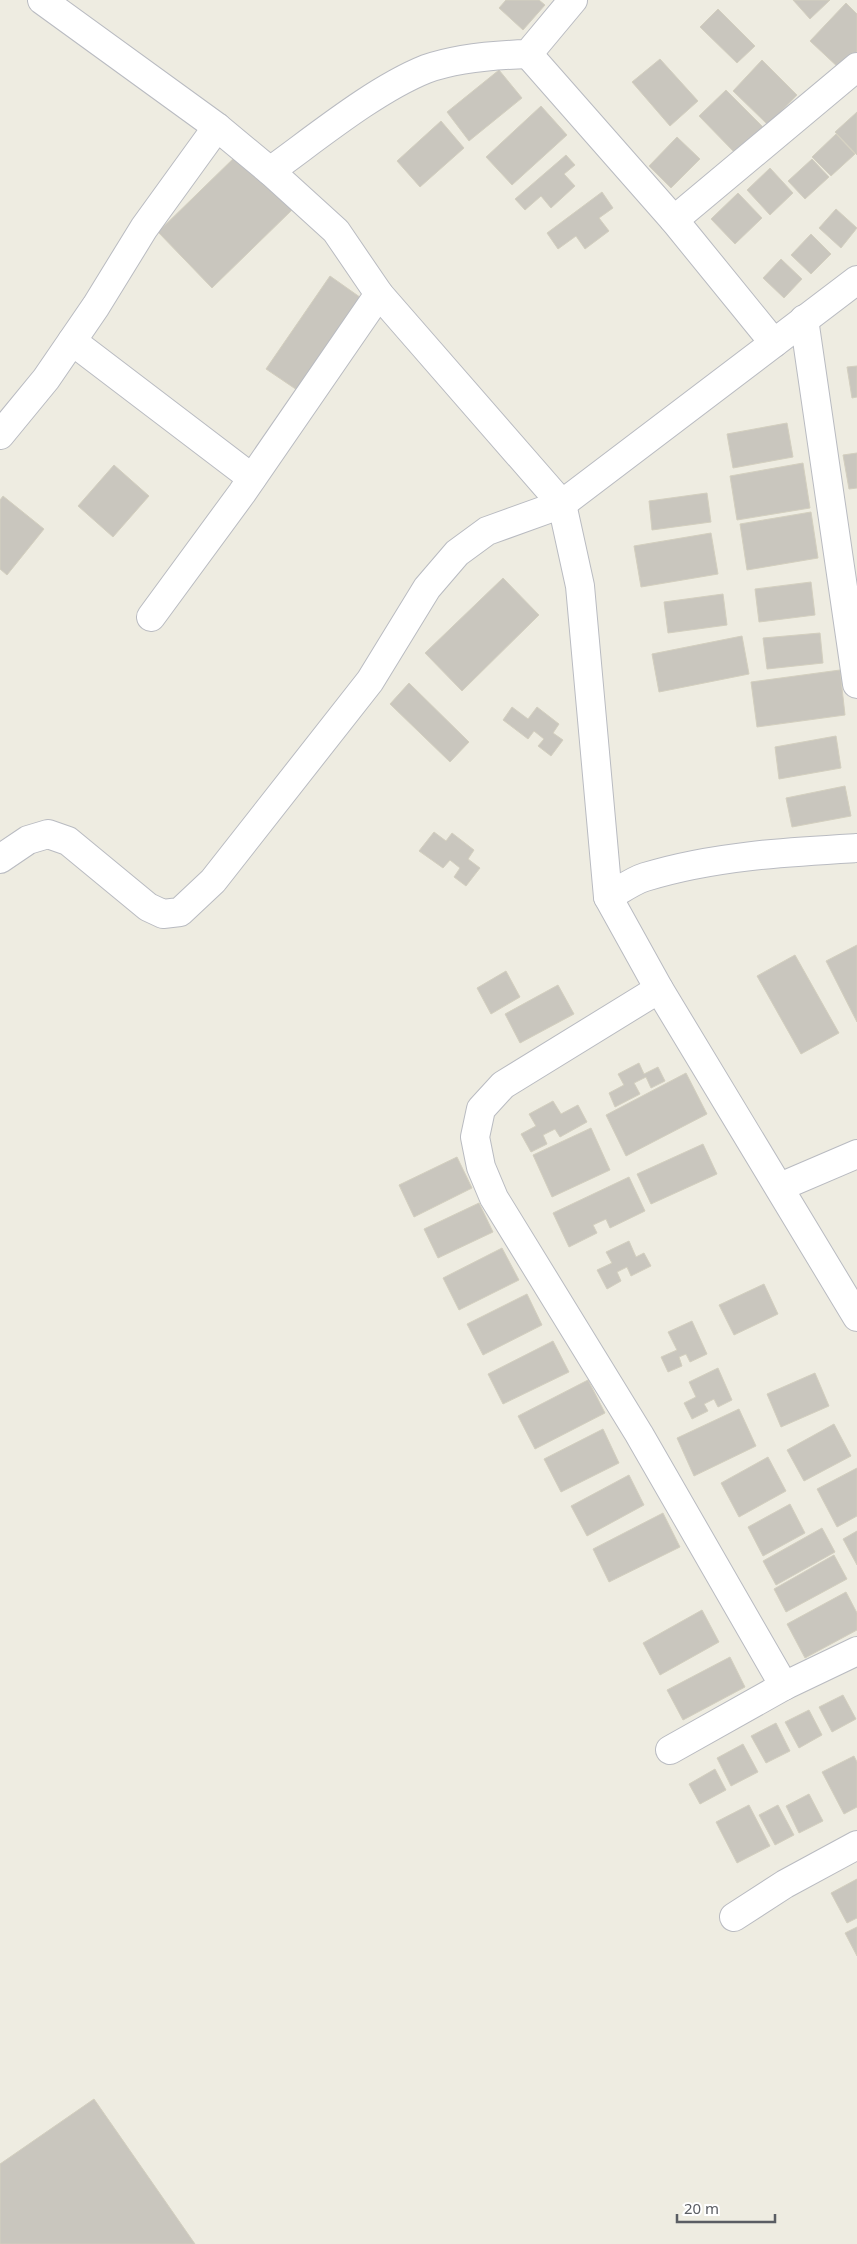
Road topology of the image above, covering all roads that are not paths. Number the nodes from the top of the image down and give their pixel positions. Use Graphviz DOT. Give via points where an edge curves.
graph roads {
  1 [pos="42,0"];
  2 [pos="573,0"];
  3 [pos="528,54"];
  4 [pos="857,67"];
  5 [pos="217,127"];
  6 [pos="270,171"];
  7 [pos="674,220"];
  8 [pos="857,280"];
  9 [pos="379,294"];
  10 [pos="804,319"];
  11 [pos="72,341"];
  12 [pos="774,343"];
  13 [pos="0,435"];
  14 [pos="252,478"];
  15 [pos="562,504"];
  16 [pos="151,617"];
  17 [pos="857,684"];
  18 [pos="857,848"];
  19 [pos="0,859"];
  20 [pos="608,897"];
  21 [pos="659,989"];
  22 [pos="857,1154"];
  23 [pos="780,1187"];
  24 [pos="857,1317"];
  25 [pos="857,1651"];
  26 [pos="784,1686"];
  27 [pos="670,1750"];
  28 [pos="857,1845"];
  29 [pos="734,1917"];
  1 -- 5 [label="street"];
  2 -- 3 [label="street"];
  3 -- 6 [label="street" via="486,56 427,69 386,90"];
  3 -- 7 [label="street"];
  4 -- 7 [label="street"];
  5 -- 6 [label="street"];
  5 -- 11 [label="street" via="144,228"];
  6 -- 9 [label="street" via="336,231"];
  7 -- 12 [label="street"];
  8 -- 10 [label="street"];
  9 -- 14 [label="street"];
  9 -- 15 [label="street"];
  10 -- 12 [label="street"];
  10 -- 17 [label="street"];
  11 -- 13 [label="street"];
  11 -- 14 [label="street"];
  12 -- 15 [label="street"];
  14 -- 16 [label="street"];
  15 -- 19 [label="street" via="487,531 457,553 426,588 370,681 213,881 180,912 163,914 148,908 68,841 48,834 28,840"];
  15 -- 20 [label="street" via="580,586"];
  18 -- 20 [label="street" via="764,853 681,869 643,877"];
  20 -- 21 [label="street"];
  21 -- 23 [label="street"];
  21 -- 26 [label="street" via="503,1085 481,1110 476,1137 481,1167 494,1198 639,1434"];
  22 -- 23 [label="street"];
  23 -- 24 [label="street"];
  25 -- 26 [label="street"];
  26 -- 27 [label="street"];
  28 -- 29 [label="street" via="785,1884"];
}
